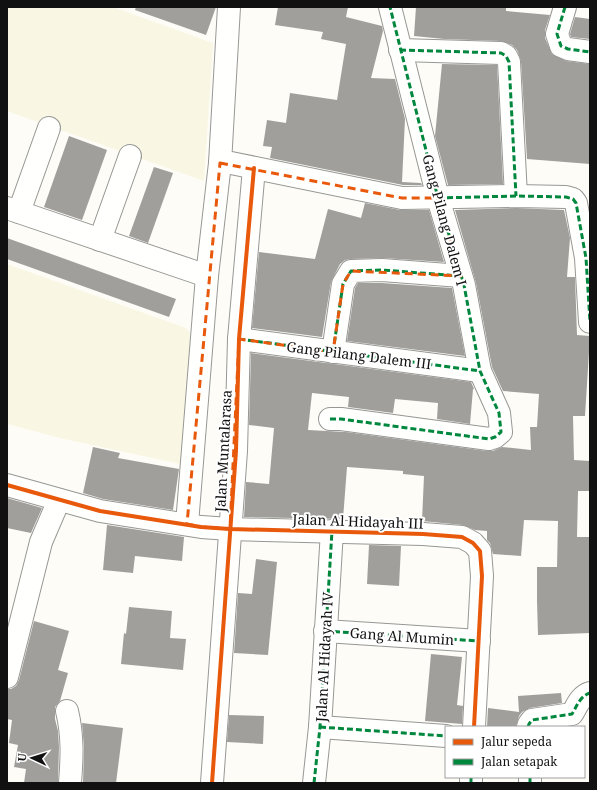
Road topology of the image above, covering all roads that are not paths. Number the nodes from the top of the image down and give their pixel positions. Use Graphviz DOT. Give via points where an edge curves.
graph roads {
  1 [pos="229,7"];
  2 [pos="390,7"];
  3 [pos="565,7"];
  4 [pos="400,50"];
  5 [pos="590,52"];
  6 [pos="49,128"];
  7 [pos="130,156"];
  8 [pos="238,165"];
  9 [pos="516,196"];
  10 [pos="438,198"];
  11 [pos="13,210"];
  12 [pos="100,240"];
  13 [pos="207,276"];
  14 [pos="461,276"];
  15 [pos="590,322"];
  16 [pos="239,339"];
  17 [pos="333,352"];
  18 [pos="480,370"];
  19 [pos="330,420"];
  20 [pos="7,486"];
  21 [pos="59,500"];
  22 [pos="194,525"];
  23 [pos="226,528"];
  24 [pos="332,531"];
  25 [pos="325,631"];
  26 [pos="479,641"];
  27 [pos="7,677"];
  28 [pos="584,698"];
  29 [pos="67,712"];
  30 [pos="474,726"];
  31 [pos="528,726"];
  32 [pos="320,727"];
  33 [pos="445,736"];
  34 [pos="70,783"];
  35 [pos="212,783"];
  36 [pos="314,783"];
  1 -- 8 [label="street"];
  2 -- 4 [label="street, Gang Pilang Dalem I"];
  3 -- 5 [label="street" via="557,34 562,46"];
  4 -- 9 [label="street" via="501,53 506,56 509,62"];
  4 -- 10 [label="street, Gang Pilang Dalem I"];
  6 -- 11 [label="street"];
  7 -- 12 [label="street"];
  8 -- 10 [label="street" via="402,198"];
  8 -- 13 [label="street"];
  8 -- 16 [label="street, Jalan Muntalarasa"];
  9 -- 10 [label="street"];
  9 -- 15 [label="street" via="566,197 576,203 586,258"];
  10 -- 14 [label="street, Gang Pilang Dalem I"];
  11 -- 12 [label="street"];
  12 -- 13 [label="street"];
  13 -- 22 [label="street"];
  14 -- 17 [label="street" via="382,270 351,271 343,284"];
  14 -- 18 [label="street, Gang Pilang Dalem I"];
  16 -- 17 [label="street, Gang Pilang Dalem III"];
  16 -- 23 [label="street, Jalan Muntalarasa" via="236,452"];
  17 -- 18 [label="street, Gang Pilang Dalem III"];
  18 -- 19 [label="street, Gang Pilang Dalem I" via="499,413 501,432 489,440 341,419"];
  20 -- 21 [label="street, Jalan Al Hidayah III"];
  21 -- 22 [label="street, Jalan Al Hidayah III" via="100,511"];
  21 -- 27 [label="street" via="41,542"];
  22 -- 23 [label="street, Jalan Al Hidayah III"];
  23 -- 24 [label="street, Jalan Al Hidayah III"];
  23 -- 35 [label="street, Jalan Muntalarasa"];
  24 -- 25 [label="street, Jalan Al Hidayah IV"];
  24 -- 26 [label="street, Jalan Al Hidayah III" via="423,534 462,538 473,543 480,551 482,576"];
  25 -- 26 [label="street, Gang Al Mumin"];
  25 -- 32 [label="street, Jalan Al Hidayah IV"];
  26 -- 30 [label="street"];
  28 -- 31 [label="street" via="572,714 532,720"];
  29 -- 34 [label="street" via="72,751"];
  32 -- 33 [label="street"];
  32 -- 36 [label="street, Jalan Al Hidayah IV"];
}
